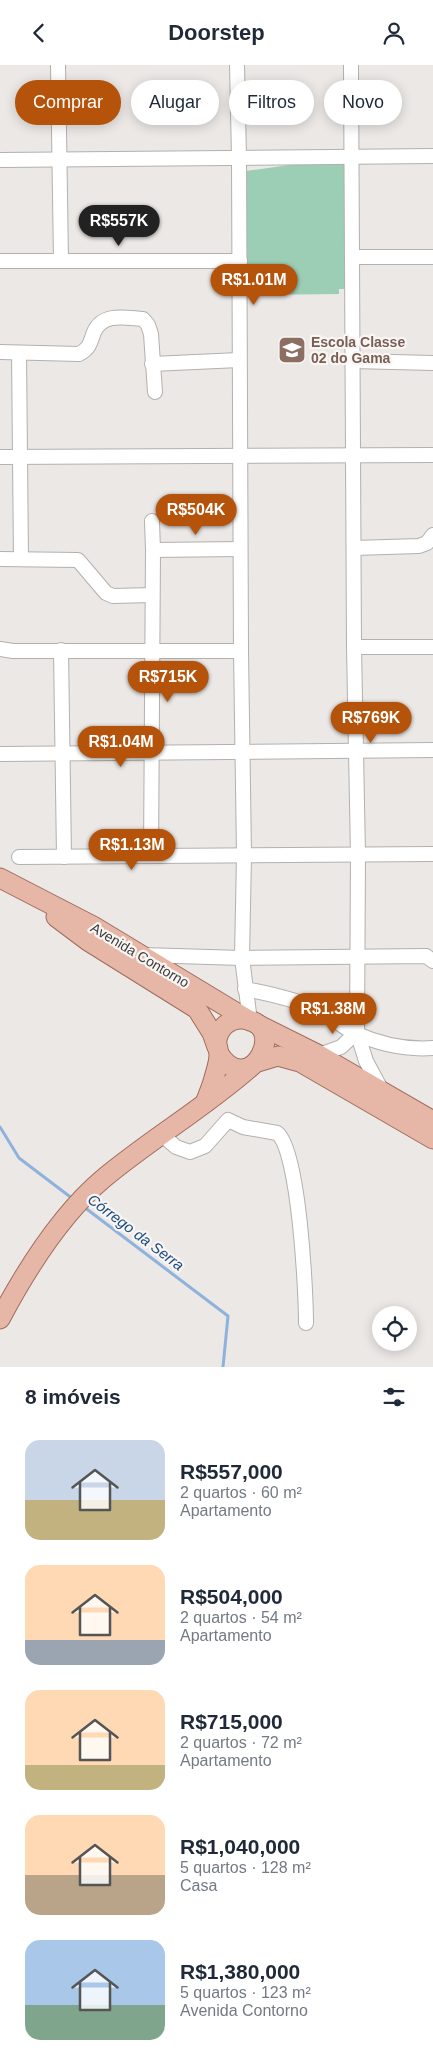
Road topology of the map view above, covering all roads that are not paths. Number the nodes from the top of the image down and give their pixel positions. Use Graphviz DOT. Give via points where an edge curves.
graph roads {
  1 [pos="58,65"];
  2 [pos="236,65"];
  3 [pos="352,65"];
  4 [pos="433,156"];
  5 [pos="239,157"];
  6 [pos="351,157"];
  7 [pos="0,160"];
  8 [pos="61,160"];
  9 [pos="352,257"];
  10 [pos="433,257"];
  11 [pos="0,261"];
  12 [pos="61,261"];
  13 [pos="240,261"];
  14 [pos="0,352"];
  15 [pos="20,353"];
  16 [pos="239,360"];
  17 [pos="352,361"];
  18 [pos="433,363"];
  19 [pos="152,364"];
  20 [pos="155,393"];
  21 [pos="240,455"];
  22 [pos="355,455"];
  23 [pos="433,455"];
  24 [pos="0,457"];
  25 [pos="21,457"];
  26 [pos="152,521"];
  27 [pos="433,535"];
  28 [pos="354,548"];
  29 [pos="240,549"];
  30 [pos="153,550"];
  31 [pos="0,559"];
  32 [pos="21,559"];
  33 [pos="152,595"];
  34 [pos="354,647"];
  35 [pos="433,647"];
  36 [pos="0,649"];
  37 [pos="61,650"];
  38 [pos="153,650"];
  39 [pos="240,651"];
  40 [pos="433,750"];
  41 [pos="356,751"];
  42 [pos="243,753"];
  43 [pos="0,754"];
  44 [pos="61,754"];
  45 [pos="153,754"];
  46 [pos="433,854"];
  47 [pos="244,855"];
  48 [pos="358,855"];
  49 [pos="151,856"];
  50 [pos="19,857"];
  51 [pos="64,857"];
  52 [pos="0,878"];
  53 [pos="28,894"];
  54 [pos="139,954"];
  55 [pos="357,957"];
  56 [pos="242,958"];
  57 [pos="433,961"];
  58 [pos="245,989"];
  59 [pos="252,1022"];
  60 [pos="357,1033"];
  61 [pos="433,1048"];
  62 [pos="218,1051"];
  63 [pos="319,1055"];
  64 [pos="255,1064"];
  65 [pos="382,1091"];
  66 [pos="205,1103"];
  67 [pos="433,1121"];
  68 [pos="161,1134"];
  69 [pos="433,1139"];
  70 [pos="2,1311"];
  71 [pos="306,1323"];
  1 -- 8 [label="street"];
  2 -- 5 [label="street"];
  3 -- 6 [label="street"];
  4 -- 6 [label="street"];
  5 -- 6 [label="street"];
  5 -- 8 [label="street"];
  5 -- 13 [label="street"];
  6 -- 9 [label="street"];
  7 -- 8 [label="street"];
  8 -- 12 [label="street"];
  9 -- 10 [label="street"];
  9 -- 17 [label="street"];
  11 -- 12 [label="street"];
  12 -- 13 [label="street"];
  13 -- 16 [label="street"];
  14 -- 15 [label="street"];
  15 -- 19 [label="street" via="79,354 87,349 97,327 108,319 143,319 148,325"];
  15 -- 25 [label="street"];
  16 -- 19 [label="street"];
  16 -- 21 [label="street"];
  17 -- 18 [label="street"];
  17 -- 22 [label="street"];
  19 -- 20 [label="street"];
  21 -- 22 [label="street"];
  21 -- 25 [label="street"];
  21 -- 29 [label="street"];
  22 -- 23 [label="street"];
  22 -- 28 [label="street"];
  24 -- 25 [label="street"];
  25 -- 32 [label="street"];
  26 -- 30 [label="street"];
  27 -- 28 [label="street" via="427,543 419,546"];
  28 -- 34 [label="street"];
  29 -- 30 [label="street"];
  29 -- 39 [label="street"];
  30 -- 33 [label="street"];
  31 -- 32 [label="street"];
  32 -- 33 [label="street" via="78,560 106,593 113,596"];
  33 -- 38 [label="street"];
  34 -- 35 [label="street"];
  34 -- 41 [label="street"];
  36 -- 37 [label="street"];
  37 -- 38 [label="street"];
  37 -- 44 [label="street"];
  38 -- 39 [label="street"];
  38 -- 45 [label="street"];
  39 -- 42 [label="street"];
  40 -- 41 [label="street"];
  41 -- 42 [label="street"];
  41 -- 48 [label="street"];
  42 -- 45 [label="street"];
  42 -- 47 [label="street"];
  43 -- 44 [label="street"];
  44 -- 45 [label="street"];
  44 -- 51 [label="street"];
  45 -- 49 [label="street"];
  46 -- 48 [label="street"];
  47 -- 48 [label="street"];
  47 -- 49 [label="street"];
  47 -- 56 [label="street"];
  48 -- 55 [label="street"];
  49 -- 51 [label="street"];
  50 -- 51 [label="street"];
  52 -- 53 [label="main road, Avenida Contorno"];
  53 -- 54 [label="main road, Avenida Contorno" via="93,926"];
  53 -- 62 [label="main road, Avenida Contorno" via="88,941 197,1009 212,1033"];
  54 -- 56 [label="street"];
  54 -- 59 [label="main road, Avenida Contorno"];
  55 -- 56 [label="street"];
  55 -- 57 [label="street" via="426,956"];
  55 -- 60 [label="street"];
  56 -- 58 [label="street"];
  58 -- 59 [label="street"];
  58 -- 60 [label="street" via="278,995 322,1012"];
  59 -- 62 [label="main road" via="236,1020 223,1027 219,1033"];
  59 -- 63 [label="main road, Avenida Contorno"];
  59 -- 64 [label="main road" via="260,1028 265,1042 262,1056"];
  60 -- 61 [label="street" via="402,1049"];
  60 -- 63 [label="street" via="341,1047"];
  60 -- 65 [label="street" via="366,1061"];
  62 -- 64 [label="main road" via="230,1065 245,1068"];
  62 -- 66 [label="main road" via="214,1079"];
  63 -- 65 [label="main road, Avenida Contorno"];
  64 -- 66 [label="main road"];
  64 -- 69 [label="main road" via="278,1056 300,1062"];
  65 -- 67 [label="main road, Avenida Contorno"];
  66 -- 68 [label="main road"];
  68 -- 70 [label="main road" via="102,1180 79,1203 34,1260"];
  68 -- 71 [label="street" via="176,1147 190,1152 204,1146 228,1119 243,1127 281,1136 288,1151 296,1196"];
}
